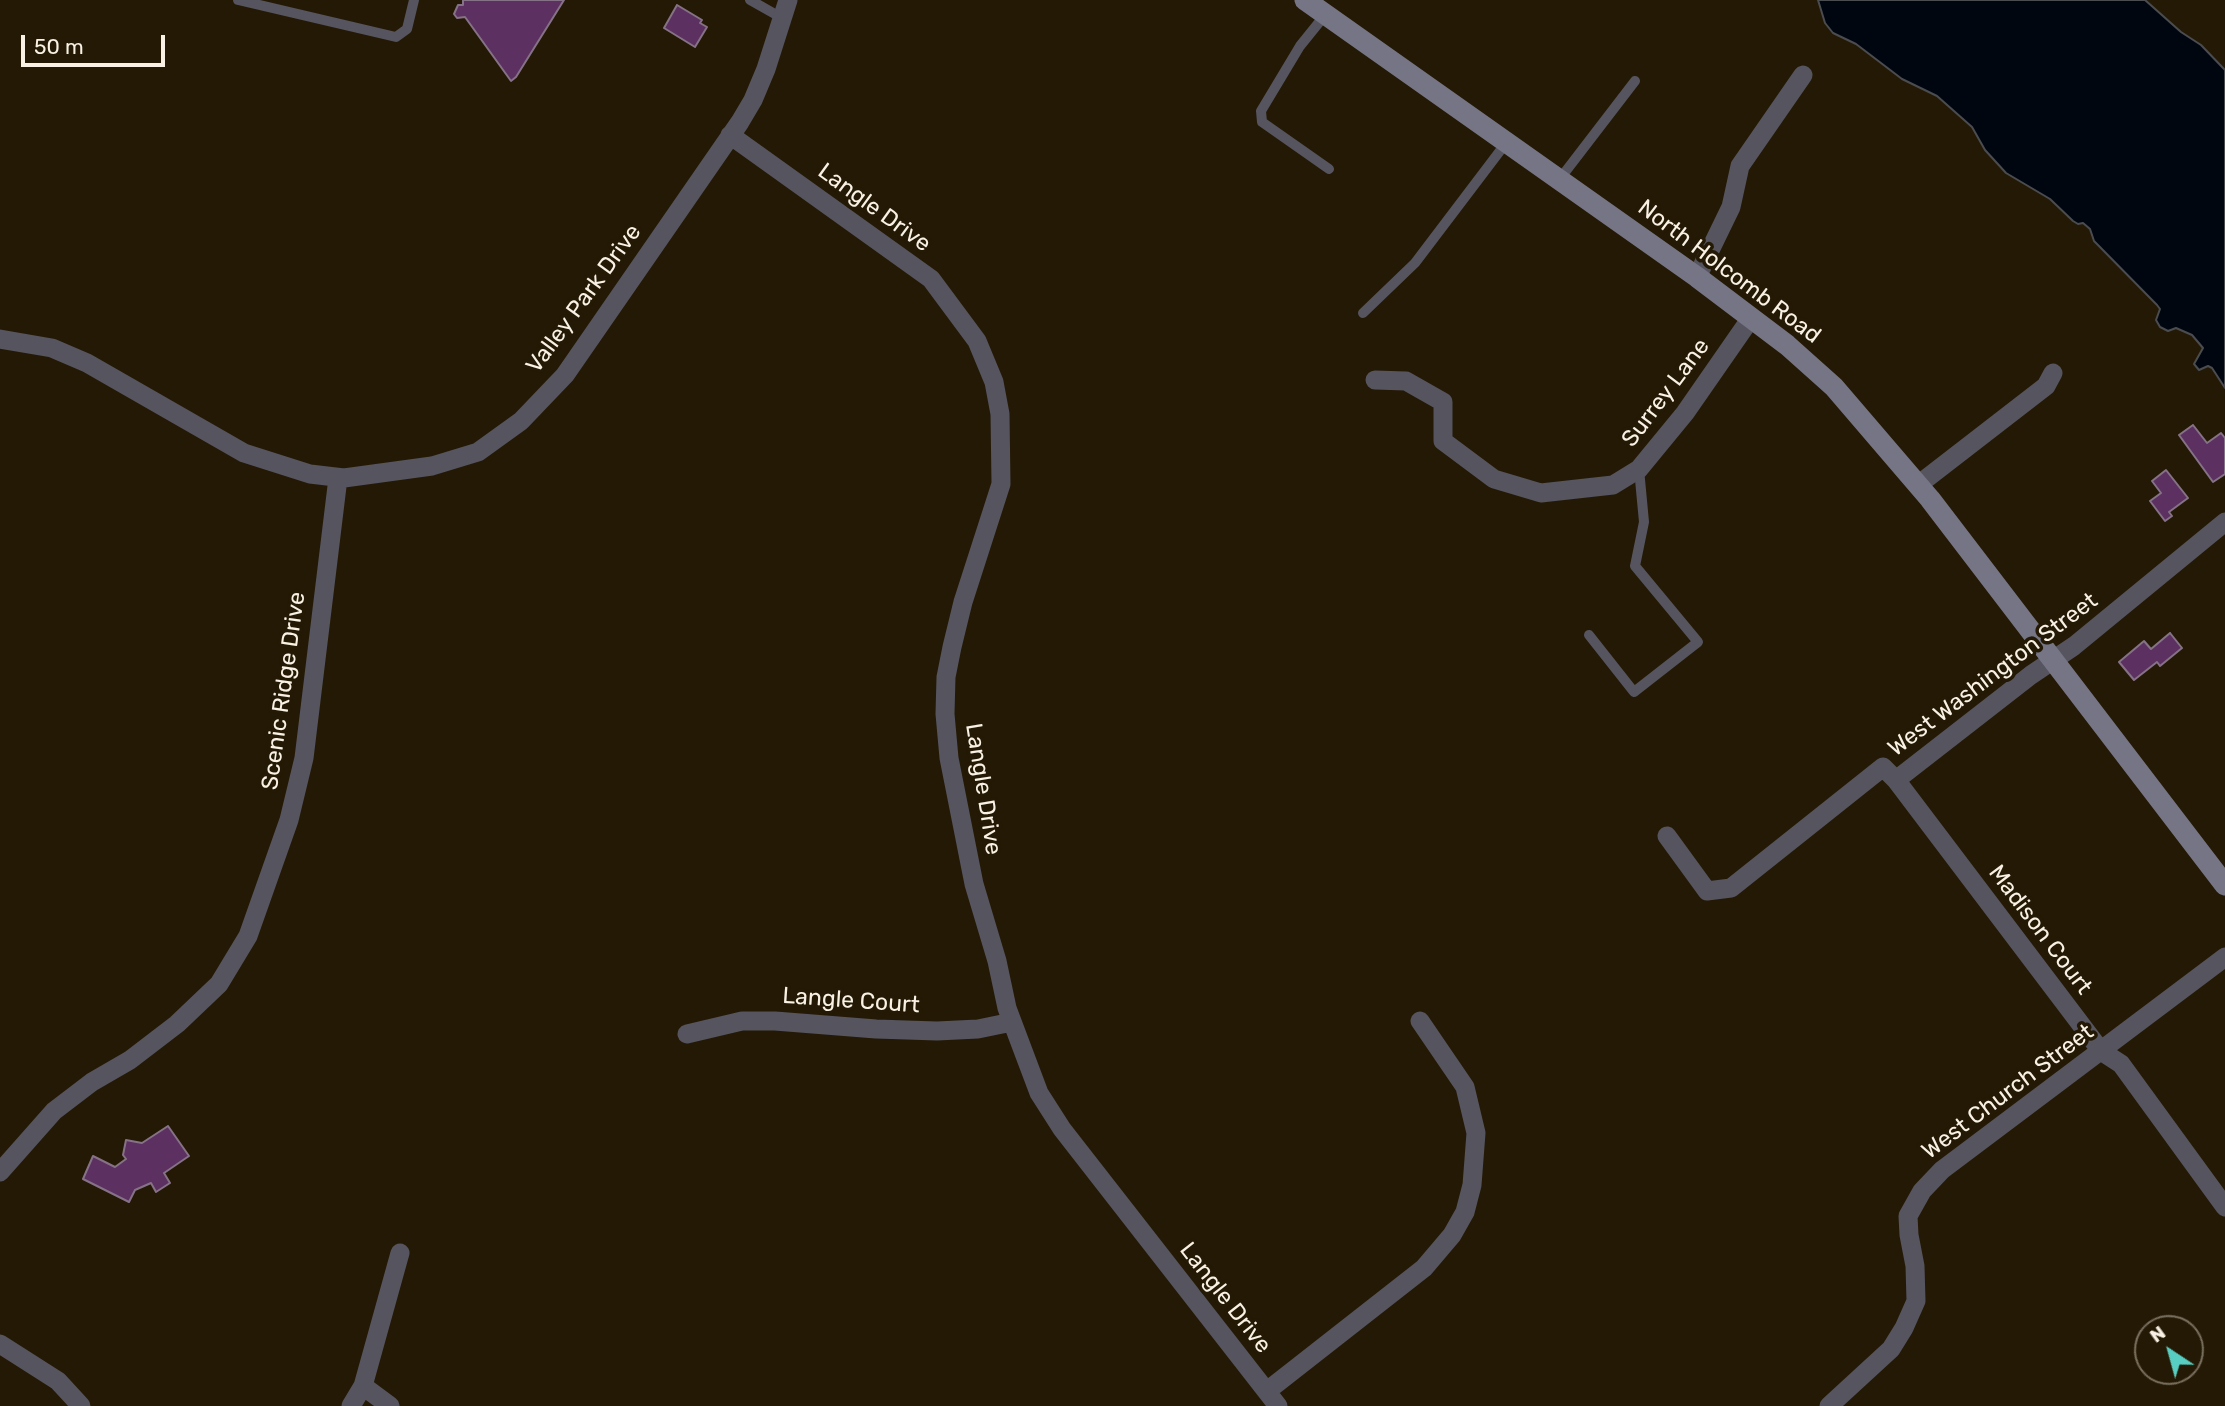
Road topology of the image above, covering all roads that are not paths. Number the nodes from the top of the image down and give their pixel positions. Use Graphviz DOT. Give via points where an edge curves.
graph roads {
  1 [pos="239,0"];
  2 [pos="414,0"];
  3 [pos="750,0"];
  4 [pos="1304,0"];
  5 [pos="785,9"];
  6 [pos="1325,15"];
  7 [pos="1803,75"];
  8 [pos="1635,81"];
  9 [pos="730,135"];
  10 [pos="1506,143"];
  11 [pos="1329,169"];
  12 [pos="1559,180"];
  13 [pos="1697,277"];
  14 [pos="1363,313"];
  15 [pos="1751,318"];
  16 [pos="0,339"];
  17 [pos="2053,373"];
  18 [pos="1375,380"];
  19 [pos="1639,468"];
  20 [pos="338,478"];
  21 [pos="1918,485"];
  22 [pos="2225,522"];
  23 [pos="1589,635"];
  24 [pos="2052,661"];
  25 [pos="1896,780"];
  26 [pos="1667,836"];
  27 [pos="2225,885"];
  28 [pos="2225,957"];
  29 [pos="1420,1021"];
  30 [pos="1012,1022"];
  31 [pos="687,1034"];
  32 [pos="2101,1051"];
  33 [pos="0,1172"];
  34 [pos="2225,1206"];
  35 [pos="401,1253"];
  36 [pos="0,1345"];
  37 [pos="363,1386"];
  38 [pos="1272,1398"];
  39 [pos="81,1406"];
  40 [pos="351,1406"];
  41 [pos="390,1406"];
  42 [pos="1829,1406"];
  1 -- 2 [label="lane" via="396,37 407,29"];
  3 -- 5 [label="lane"];
  4 -- 6 [label="street, North Holcomb Road"];
  5 -- 9 [label="street, Valley Park Drive" via="753,100"];
  6 -- 10 [label="street, North Holcomb Road"];
  6 -- 11 [label="lane" via="1300,46 1261,111 1262,122"];
  7 -- 13 [label="street" via="1740,166 1731,207"];
  8 -- 12 [label="lane"];
  9 -- 20 [label="street, Valley Park Drive" via="565,375 521,421 478,452 432,466"];
  9 -- 30 [label="street, Langle Drive" via="931,279 976,341 994,382 1000,414 1001,484 963,601 946,677 945,714 974,884"];
  10 -- 12 [label="street, North Holcomb Road"];
  10 -- 14 [label="lane" via="1415,263"];
  12 -- 13 [label="street, North Holcomb Road"];
  13 -- 15 [label="street, North Holcomb Road"];
  15 -- 19 [label="street, Surrey Lane" via="1685,413"];
  15 -- 21 [label="street, North Holcomb Road" via="1834,387"];
  16 -- 20 [label="street, Valley Park Drive" via="52,348 87,363 244,453"];
  17 -- 21 [label="street" via="2046,386"];
  18 -- 19 [label="street, Surrey Lane" via="1406,381 1443,402 1443,441 1494,479 1541,493 1613,485"];
  19 -- 23 [label="lane" via="1644,522 1635,566 1698,642 1634,692"];
  20 -- 33 [label="street, Scenic Ridge Drive" via="304,758 289,820 248,936 219,984 177,1024 54,1111"];
  21 -- 24 [label="street, North Holcomb Road"];
  22 -- 24 [label="street, West Washington Street"];
  24 -- 25 [label="street, West Washington Street"];
  24 -- 27 [label="street, North Holcomb Road"];
  25 -- 26 [label="street, West Washington Street" via="1883,768 1731,888 1707,891"];
  25 -- 32 [label="street, Madison Court"];
  28 -- 32 [label="street, West Church Street"];
  29 -- 38 [label="street" via="1465,1087 1476,1133 1465,1212 1423,1268"];
  30 -- 31 [label="street, Langle Court" via="937,1031 742,1021"];
  30 -- 38 [label="street, Langle Drive" via="1039,1093 1062,1129"];
  32 -- 34 [label="street, Madison Court" via="2121,1065"];
  32 -- 42 [label="street, West Church Street" via="1942,1170 1922,1191 1909,1216 1916,1301 1905,1328 1891,1349"];
  35 -- 37 [label="street"];
  36 -- 39 [label="street" via="52,1376"];
  37 -- 40 [label="street"];
  37 -- 41 [label="street"];
}
